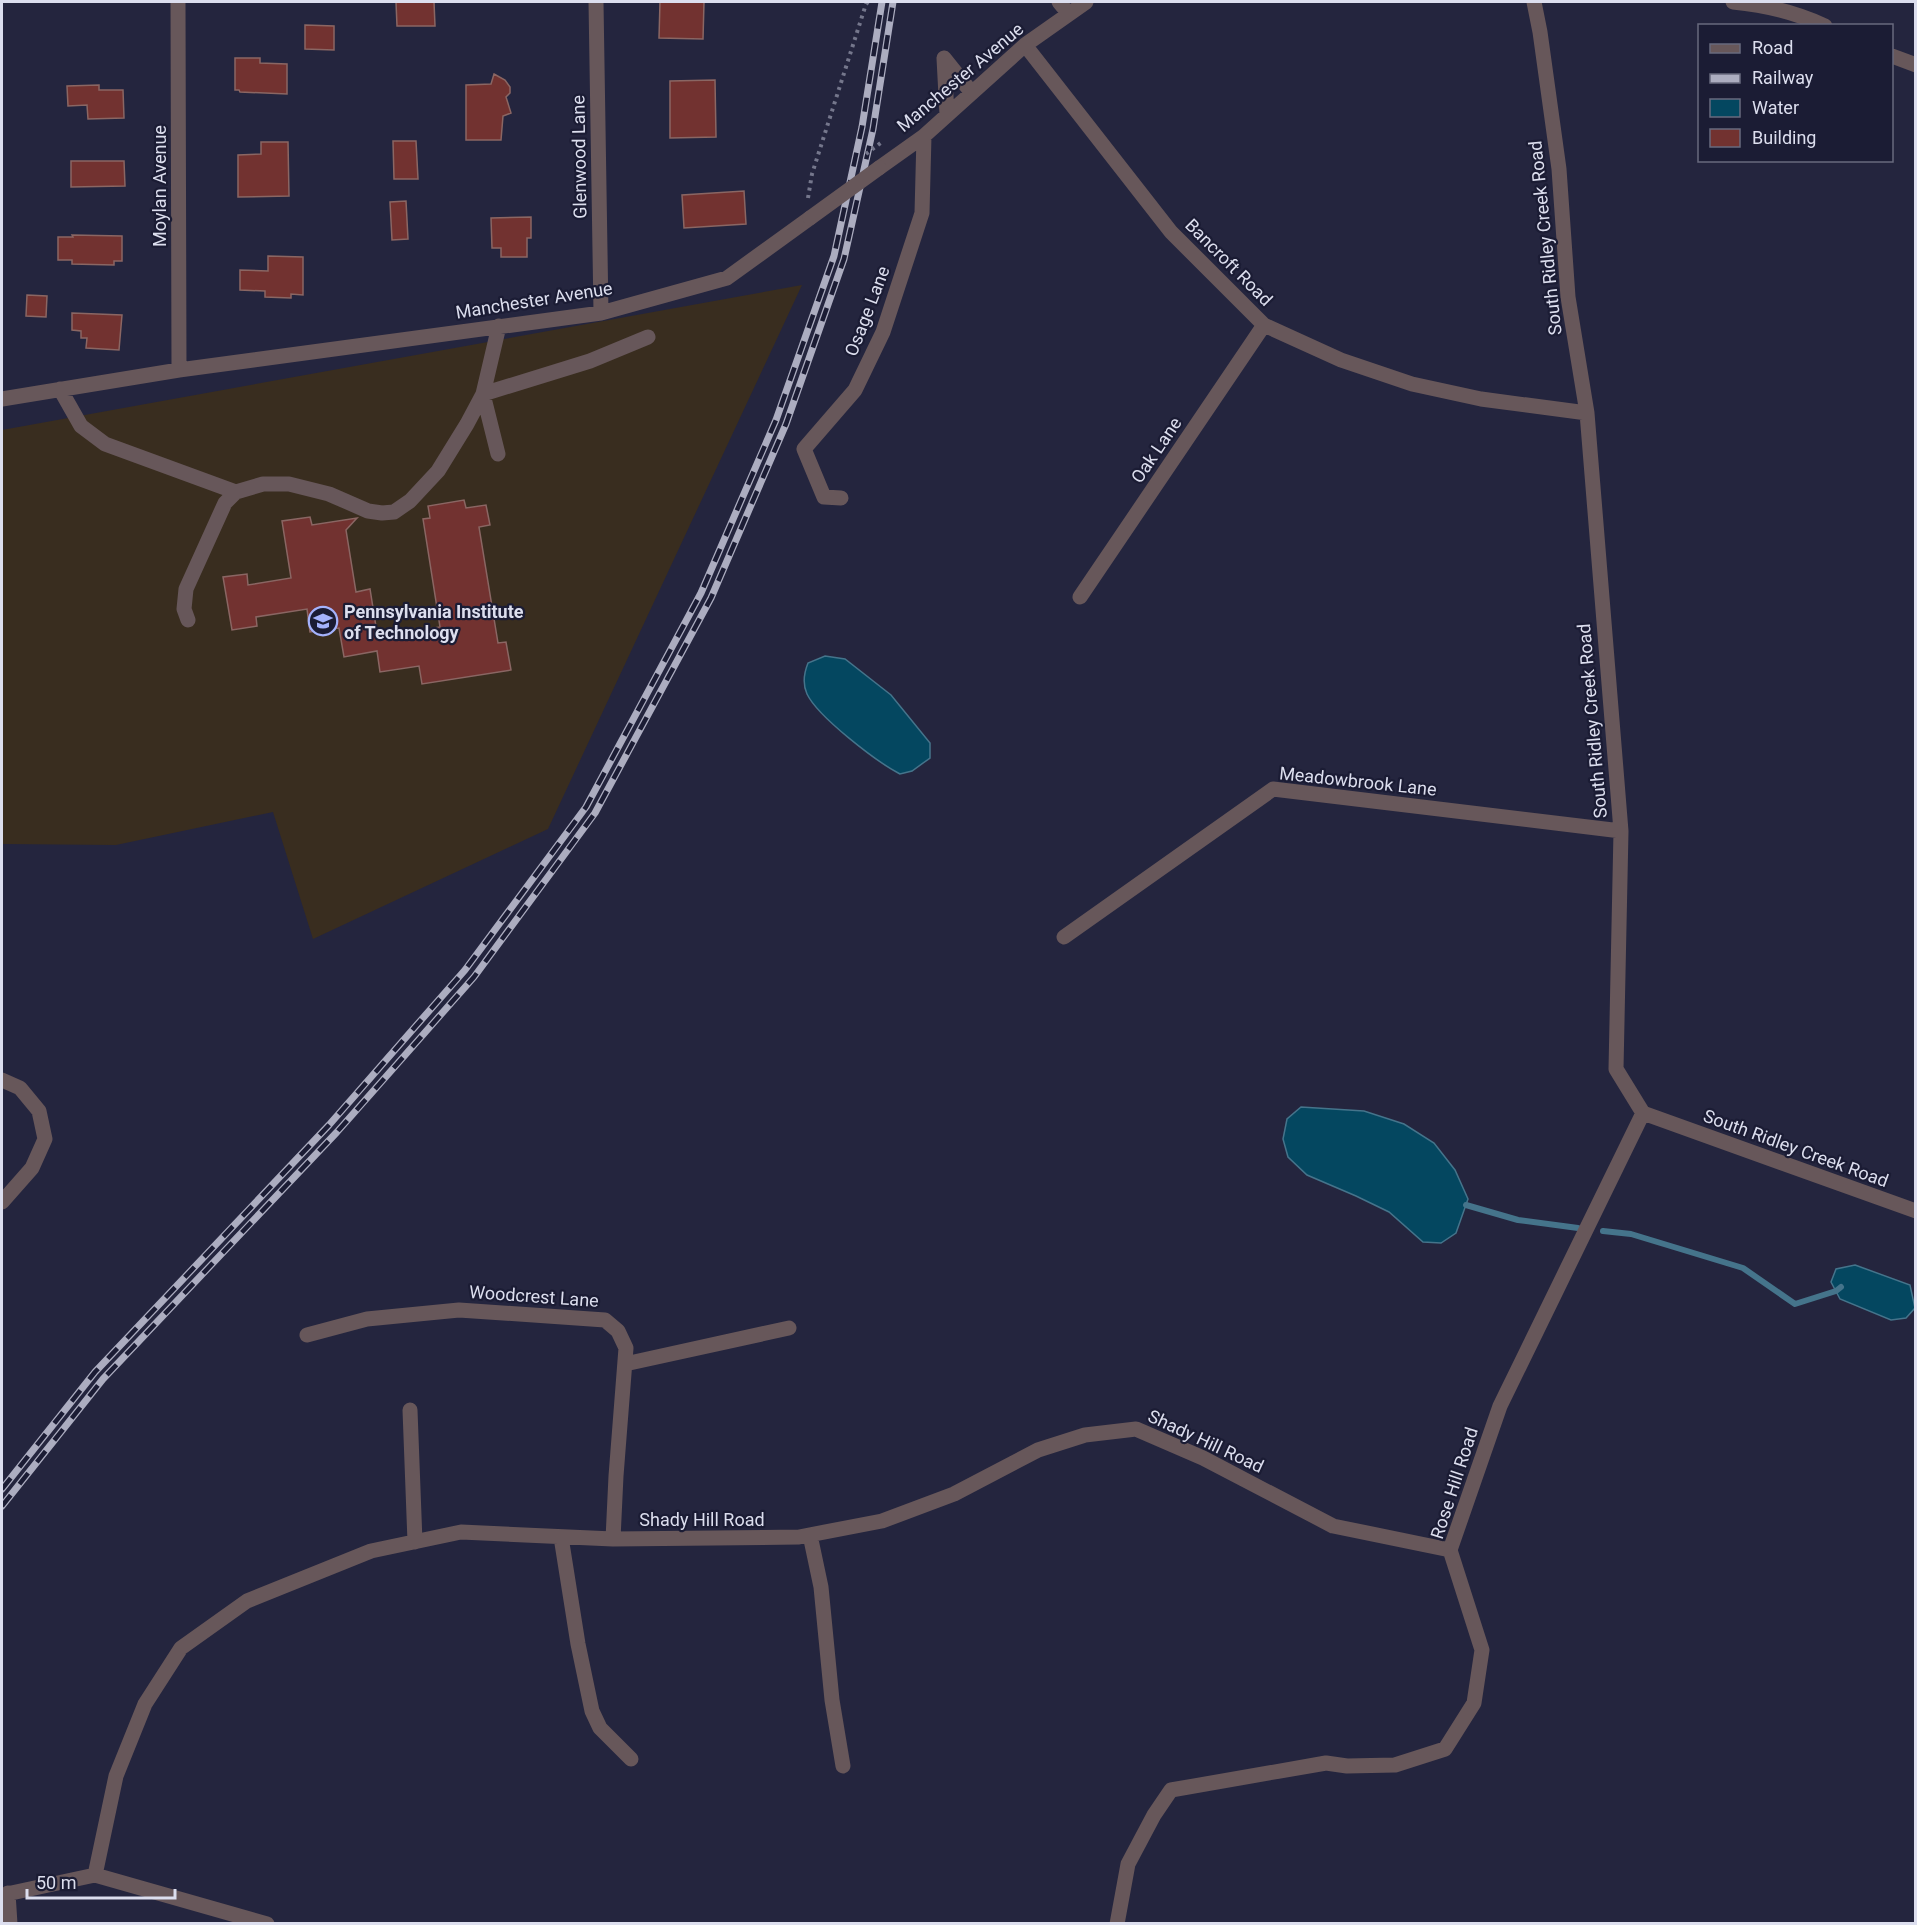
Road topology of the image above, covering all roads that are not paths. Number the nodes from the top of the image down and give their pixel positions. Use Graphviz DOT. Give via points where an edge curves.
graph roads {
  1 [pos="178,2"];
  2 [pos="596,2"];
  3 [pos="1086,2"];
  4 [pos="1534,2"];
  5 [pos="1733,2"];
  6 [pos="1064,8"];
  7 [pos="1820,24"];
  8 [pos="1025,45"];
  9 [pos="1893,56"];
  10 [pos="1916,65"];
  11 [pos="972,93"];
  12 [pos="947,116"];
  13 [pos="924,135"];
  14 [pos="601,313"];
  15 [pos="1264,325"];
  16 [pos="500,326"];
  17 [pos="648,337"];
  18 [pos="179,370"];
  19 [pos="60,389"];
  20 [pos="483,394"];
  21 [pos="2,399"];
  22 [pos="1587,413"];
  23 [pos="498,454"];
  24 [pos="236,492"];
  25 [pos="842,498"];
  26 [pos="1080,597"];
  27 [pos="188,620"];
  28 [pos="1621,831"];
  29 [pos="1064,937"];
  30 [pos="2,1080"];
  31 [pos="1643,1113"];
  32 [pos="2,1202"];
  33 [pos="1916,1211"];
  34 [pos="789,1328"];
  35 [pos="307,1335"];
  36 [pos="625,1364"];
  37 [pos="410,1410"];
  38 [pos="810,1535"];
  39 [pos="561,1536"];
  40 [pos="613,1539"];
  41 [pos="415,1542"];
  42 [pos="1450,1550"];
  43 [pos="631,1760"];
  44 [pos="843,1766"];
  45 [pos="95,1875"];
  46 [pos="5,1894"];
  47 [pos="10,1923"];
  48 [pos="267,1923"];
  49 [pos="1117,1923"];
  1 -- 18 [label="street, Moylan Avenue"];
  2 -- 14 [label="street, Glenwood Lane"];
  3 -- 6 [label="street, Manchester Avenue"];
  4 -- 22 [label="street, South Ridley Creek Road" via="1559,169 1568,297"];
  5 -- 7 [label="street" via="1783,9"];
  6 -- 8 [label="street, Manchester Avenue"];
  8 -- 11 [label="street, Manchester Avenue"];
  8 -- 15 [label="street, Bancroft Road" via="1171,232"];
  9 -- 10 [label="street"];
  11 -- 12 [label="street, Manchester Avenue"];
  11 -- 12 [label="street" via="944,58"];
  12 -- 13 [label="street, Manchester Avenue"];
  13 -- 14 [label="street, Manchester Avenue, bridge" via="727,278"];
  13 -- 25 [label="street, Osage Lane" via="922,213 884,332 855,390 804,449 824,497"];
  14 -- 16 [label="street, Manchester Avenue"];
  15 -- 22 [label="street, Bancroft Road" via="1341,360 1412,384 1481,399"];
  15 -- 26 [label="street, Oak Lane"];
  16 -- 18 [label="street, Manchester Avenue"];
  16 -- 20 [label="street"];
  17 -- 20 [label="street" via="590,361"];
  18 -- 19 [label="street, Manchester Avenue"];
  19 -- 21 [label="street, Manchester Avenue"];
  19 -- 24 [label="street" via="81,426 105,444"];
  20 -- 23 [label="street"];
  20 -- 24 [label="street" via="438,471 394,512 368,511 329,494 289,484 263,484"];
  22 -- 28 [label="street, South Ridley Creek Road"];
  24 -- 27 [label="street" via="225,503 186,589 184,609"];
  28 -- 29 [label="street, Meadowbrook Lane" via="1273,789"];
  28 -- 31 [label="street, South Ridley Creek Road" via="1616,1068"];
  30 -- 32 [label="street" via="20,1088 39,1111 45,1139 32,1168"];
  31 -- 33 [label="street, South Ridley Creek Road"];
  31 -- 42 [label="street, Rose Hill Road" via="1500,1406"];
  34 -- 36 [label="street"];
  35 -- 36 [label="street, Woodcrest Lane" via="367,1319 459,1310 605,1320 618,1331 626,1348"];
  36 -- 40 [label="street, Woodcrest Lane"];
  37 -- 41 [label="street"];
  38 -- 40 [label="street, Shady Hill Road"];
  38 -- 42 [label="street, Shady Hill Road" via="882,1521 954,1494 1038,1450 1085,1435 1136,1429 1203,1458 1333,1526"];
  38 -- 44 [label="street" via="821,1587"];
  39 -- 40 [label="street, Shady Hill Road"];
  39 -- 41 [label="street, Shady Hill Road" via="461,1532"];
  39 -- 43 [label="street" via="592,1711 600,1728"];
  41 -- 45 [label="street, Shady Hill Road" via="371,1551 247,1601 181,1647 145,1704 116,1776"];
  42 -- 49 [label="street, Rose Hill Road" via="1482,1650 1474,1703 1445,1749 1395,1765 1326,1763 1171,1790 1128,1864"];
  45 -- 46 [label="street"];
  45 -- 48 [label="street"];
  46 -- 47 [label="street"];
}
